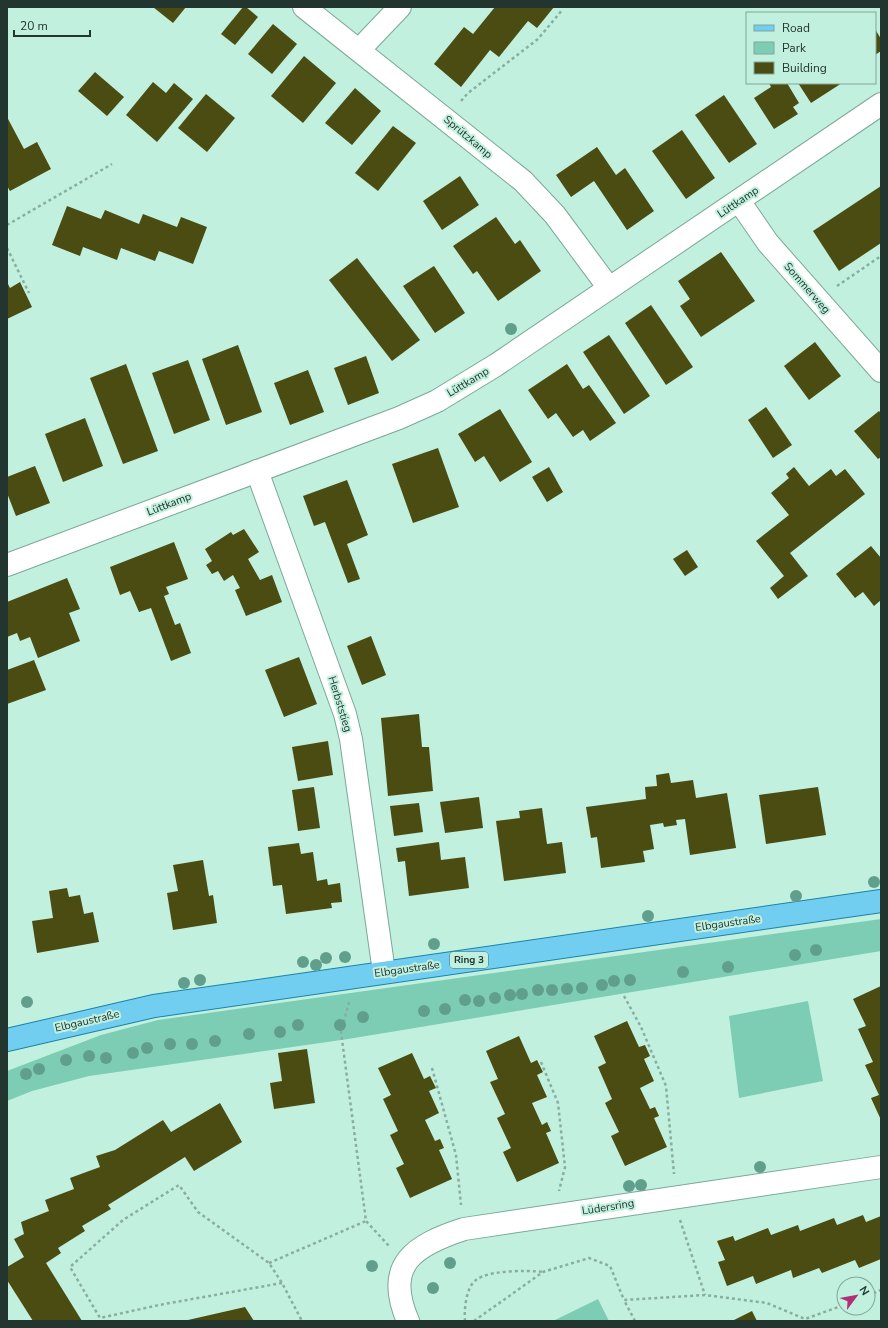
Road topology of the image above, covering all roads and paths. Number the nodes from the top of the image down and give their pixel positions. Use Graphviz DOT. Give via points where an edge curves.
graph roads {
  1 [pos="304,7"];
  2 [pos="400,7"];
  3 [pos="563,9"];
  4 [pos="359,50"];
  5 [pos="881,104"];
  6 [pos="446,119"];
  7 [pos="112,164"];
  8 [pos="739,201"];
  9 [pos="7,225"];
  10 [pos="7,248"];
  11 [pos="881,256"];
  12 [pos="609,288"];
  13 [pos="832,289"];
  14 [pos="29,293"];
  15 [pos="881,371"];
  16 [pos="257,471"];
  17 [pos="7,565"];
  18 [pos="881,901"];
  19 [pos="384,972"];
  20 [pos="351,996"];
  21 [pos="624,996"];
  22 [pos="7,1040"];
  23 [pos="541,1062"];
  24 [pos="432,1068"];
  25 [pos="881,1167"];
  26 [pos="674,1174"];
  27 [pos="559,1191"];
  28 [pos="461,1205"];
  29 [pos="678,1214"];
  30 [pos="366,1221"];
  31 [pos="391,1248"];
  32 [pos="269,1263"];
  33 [pos="543,1272"];
  34 [pos="282,1283"];
  35 [pos="705,1295"];
  36 [pos="624,1300"];
  37 [pos="836,1308"];
  38 [pos="805,1320"];
  39 [pos="302,1321"];
  40 [pos="408,1321"];
  41 [pos="465,1321"];
  42 [pos="474,1321"];
  43 [pos="635,1321"];
  1 -- 4 [label="street, Sprützkamp"];
  2 -- 4 [label="street"];
  3 -- 6 [label="path" via="538,39 468,93"];
  4 -- 6 [label="street, Sprützkamp"];
  5 -- 8 [label="street, Lüttkamp"];
  6 -- 12 [label="street, Sprützkamp" via="523,182 555,215"];
  7 -- 9 [label="path"];
  8 -- 12 [label="street, Lüttkamp"];
  8 -- 15 [label="street, Sommerweg" via="768,243"];
  10 -- 14 [label="path"];
  11 -- 13 [label="path"];
  12 -- 16 [label="street, Lüttkamp" via="496,365 437,401 399,418"];
  16 -- 17 [label="street, Lüttkamp"];
  16 -- 19 [label="street, Herbststieg" via="345,714 351,739"];
  18 -- 19 [label="main road, Elbgaustraße / Ring 3"];
  19 -- 22 [label="main road, Elbgaustraße / Ring 3" via="154,1006"];
  20 -- 30 [label="path" via="341,1032"];
  21 -- 26 [label="path" via="641,1027 666,1086"];
  23 -- 27 [label="path" via="558,1103 565,1167"];
  24 -- 28 [label="path" via="456,1155"];
  25 -- 40 [label="street, Lüdersring" via="457,1231 418,1249 406,1261 400,1274 399,1293"];
  29 -- 35 [label="path"];
  30 -- 31 [label="path"];
  30 -- 32 [label="path"];
  32 -- 34 [label="path"];
  32 -- 34 [label="path" via="198,1212 179,1185 123,1220 70,1267 100,1318"];
  33 -- 36 [label="path" via="589,1258 610,1266"];
  33 -- 41 [label="path" via="524,1270 476,1279 471,1286"];
  33 -- 42 [label="path"];
  34 -- 39 [label="path"];
  35 -- 36 [label="path"];
  35 -- 38 [label="path" via="767,1302"];
  36 -- 43 [label="path"];
  37 -- 38 [label="path"];
}
